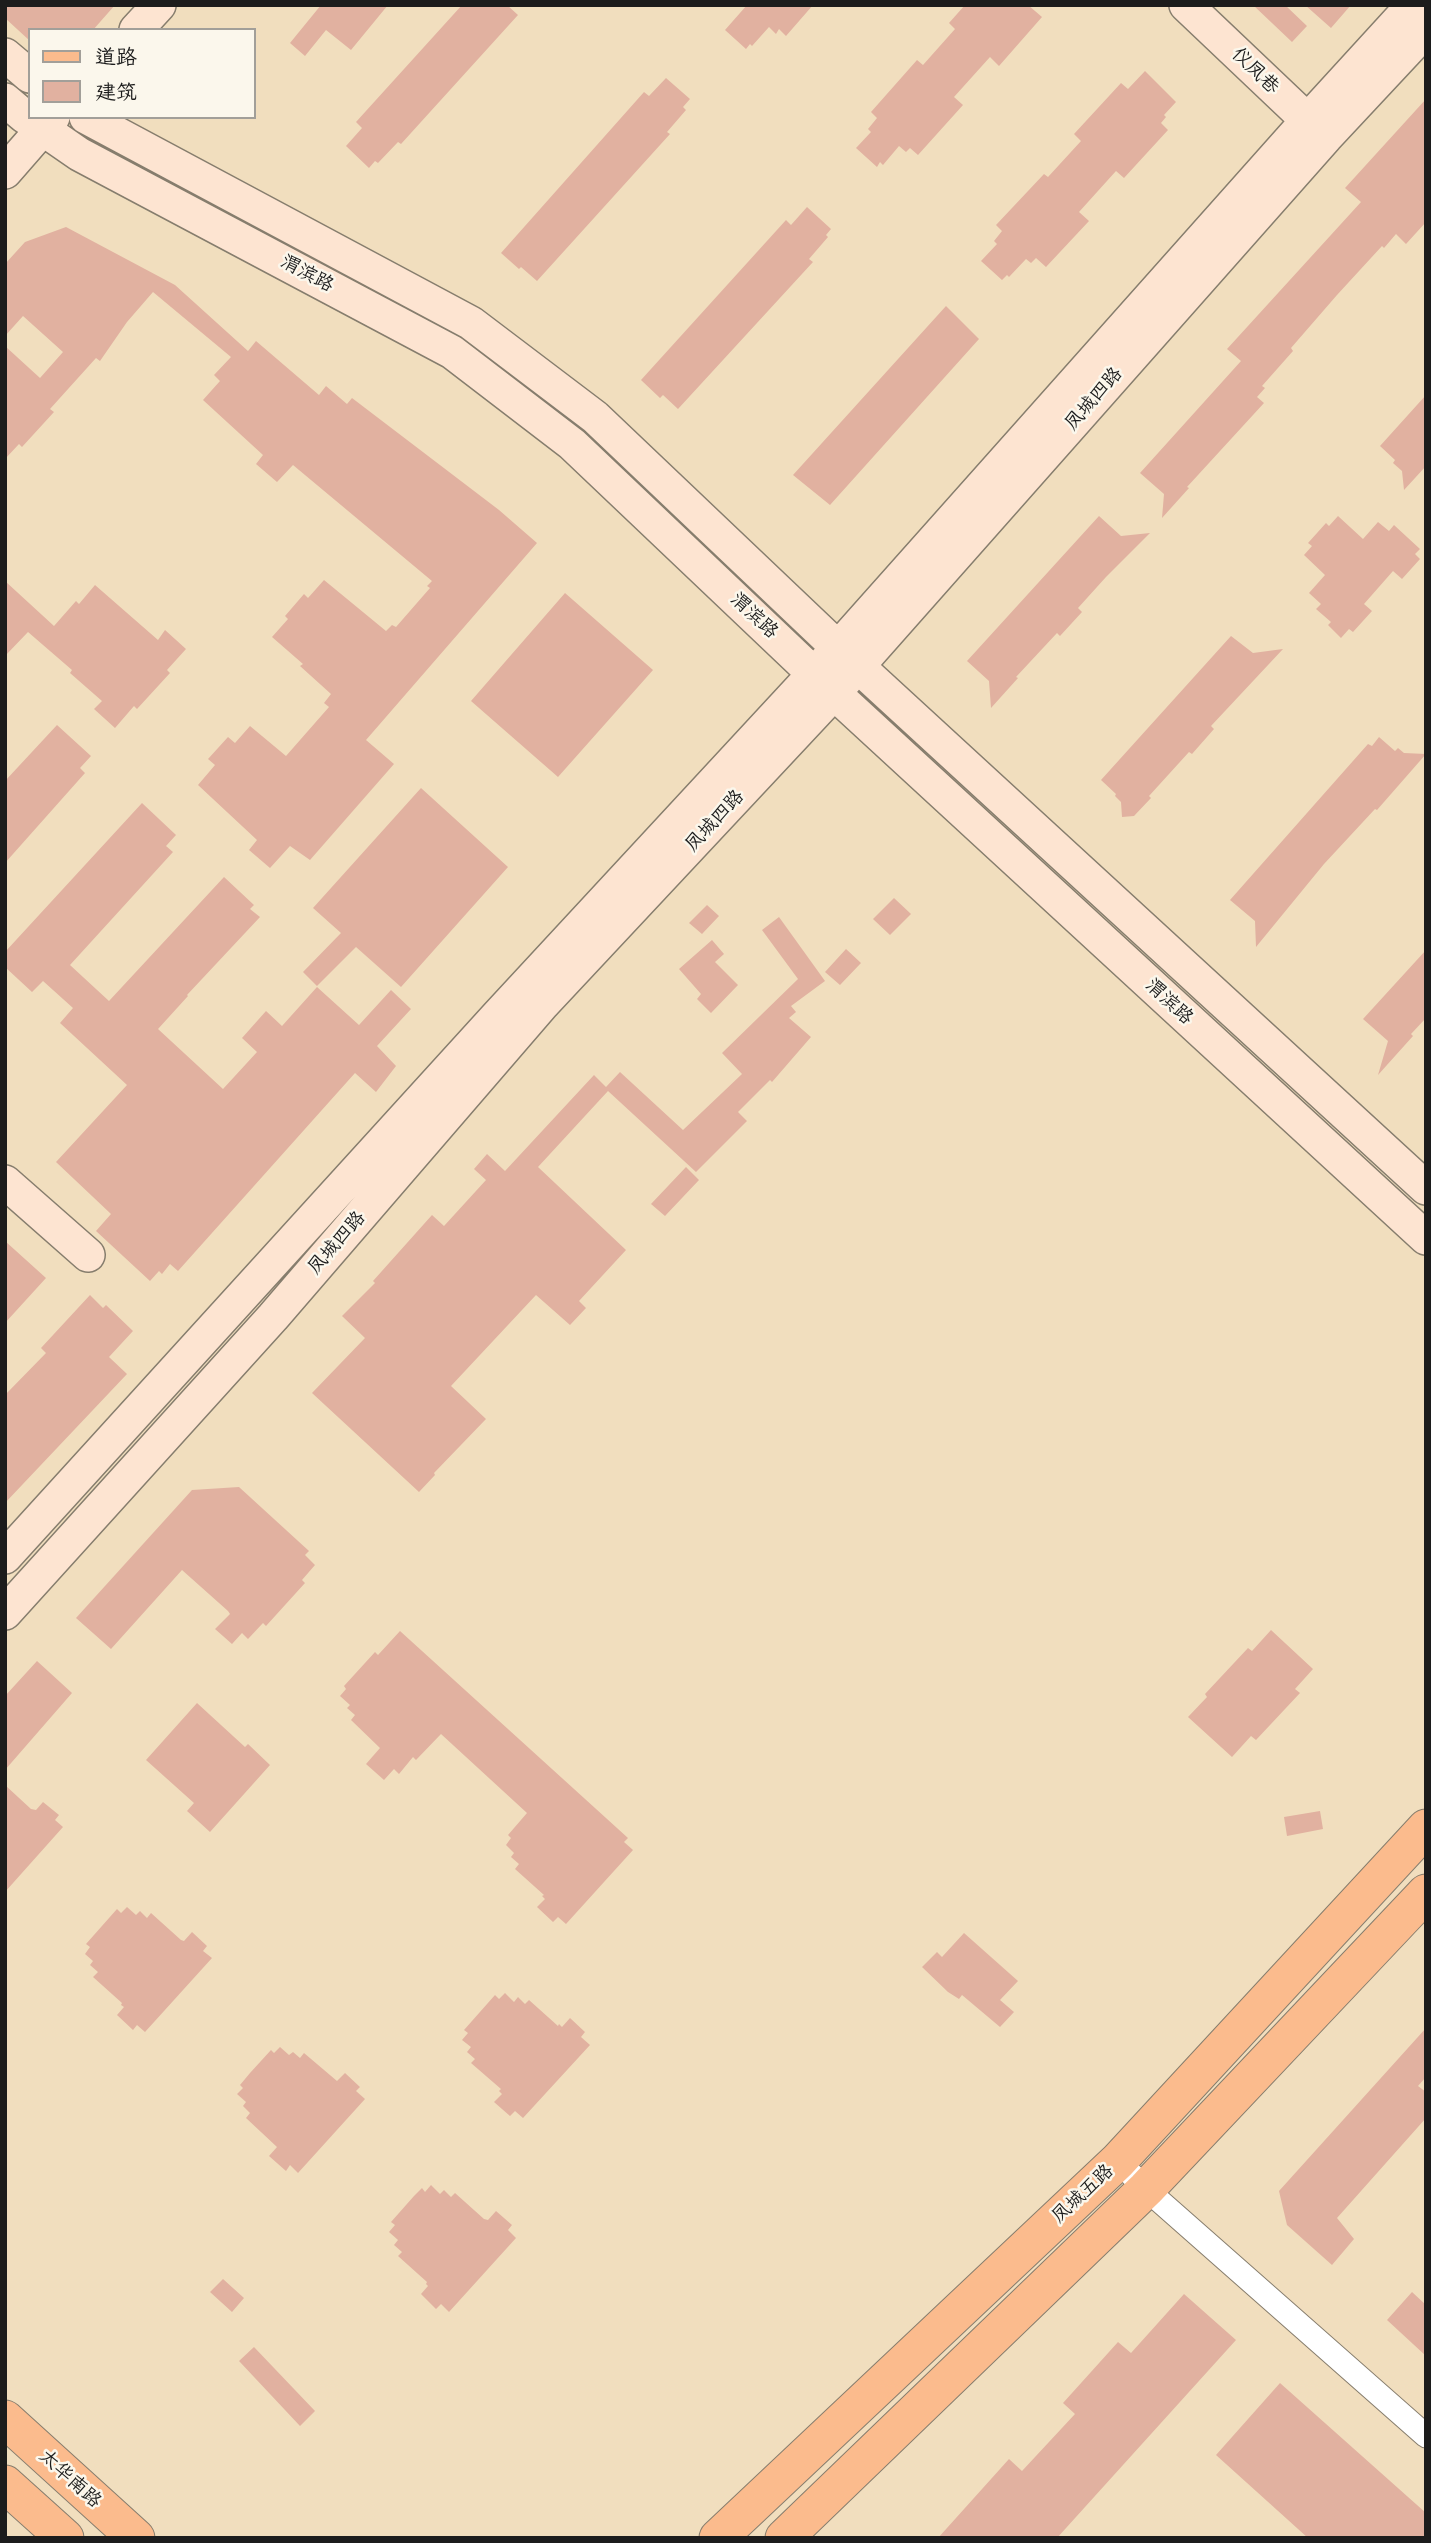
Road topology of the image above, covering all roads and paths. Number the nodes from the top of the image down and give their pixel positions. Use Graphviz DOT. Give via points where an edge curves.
graph roads {
  1 [pos="159,5"];
  2 [pos="1186,5"];
  3 [pos="1413,5"];
  4 [pos="138,28"];
  5 [pos="1426,30"];
  6 [pos="5,55"];
  7 [pos="28,74"];
  8 [pos="5,100"];
  9 [pos="28,112"];
  10 [pos="90,119"];
  11 [pos="48,123"];
  12 [pos="1317,129"];
  13 [pos="5,172"];
  14 [pos="848,657"];
  15 [pos="825,683"];
  16 [pos="7,1187"];
  17 [pos="1426,1188"];
  18 [pos="1426,1238"];
  19 [pos="88,1255"];
  20 [pos="5,1557"];
  21 [pos="5,1613"];
  22 [pos="1426,1828"];
  23 [pos="1426,1893"];
  24 [pos="1118,2161"];
  25 [pos="1146,2189"];
  26 [pos="5,2420"];
  27 [pos="1426,2436"];
  28 [pos="5,2484"];
  29 [pos="65,2538"];
  30 [pos="136,2538"];
  31 [pos="719,2538"];
  32 [pos="784,2538"];
  1 -- 4 [label="street"];
  2 -- 12 [label="street, 仪凤巷"];
  3 -- 12 [label="street, 凤城四路"];
  5 -- 12 [label="street, 凤城四路"];
  6 -- 7 [label="street"];
  8 -- 9 [label="street, 渭滨路"];
  10 -- 14 [label="street, 渭滨路" via="471,323 595,417"];
  11 -- 13 [label="street"];
  11 -- 15 [label="street, 渭滨路" via="79,154 452,352 572,444"];
  12 -- 14 [label="street, 凤城四路"];
  14 -- 15 [label="street, 凤城四路"];
  14 -- 17 [label="street, 渭滨路"];
  15 -- 18 [label="street, 渭滨路"];
  15 -- 20 [label="street, 凤城四路" via="507,1005"];
  15 -- 21 [label="street, 凤城四路" via="273,1317"];
  16 -- 19 [label="street"];
  22 -- 24 [label="main road, 凤城五路"];
  23 -- 25 [label="main road, 凤城五路"];
  24 -- 25 [label="street"];
  24 -- 31 [label="main road, 凤城五路"];
  25 -- 27 [label="street"];
  25 -- 32 [label="main road, 凤城五路"];
  26 -- 30 [label="main road, 太华南路"];
  28 -- 29 [label="main road"];
}
